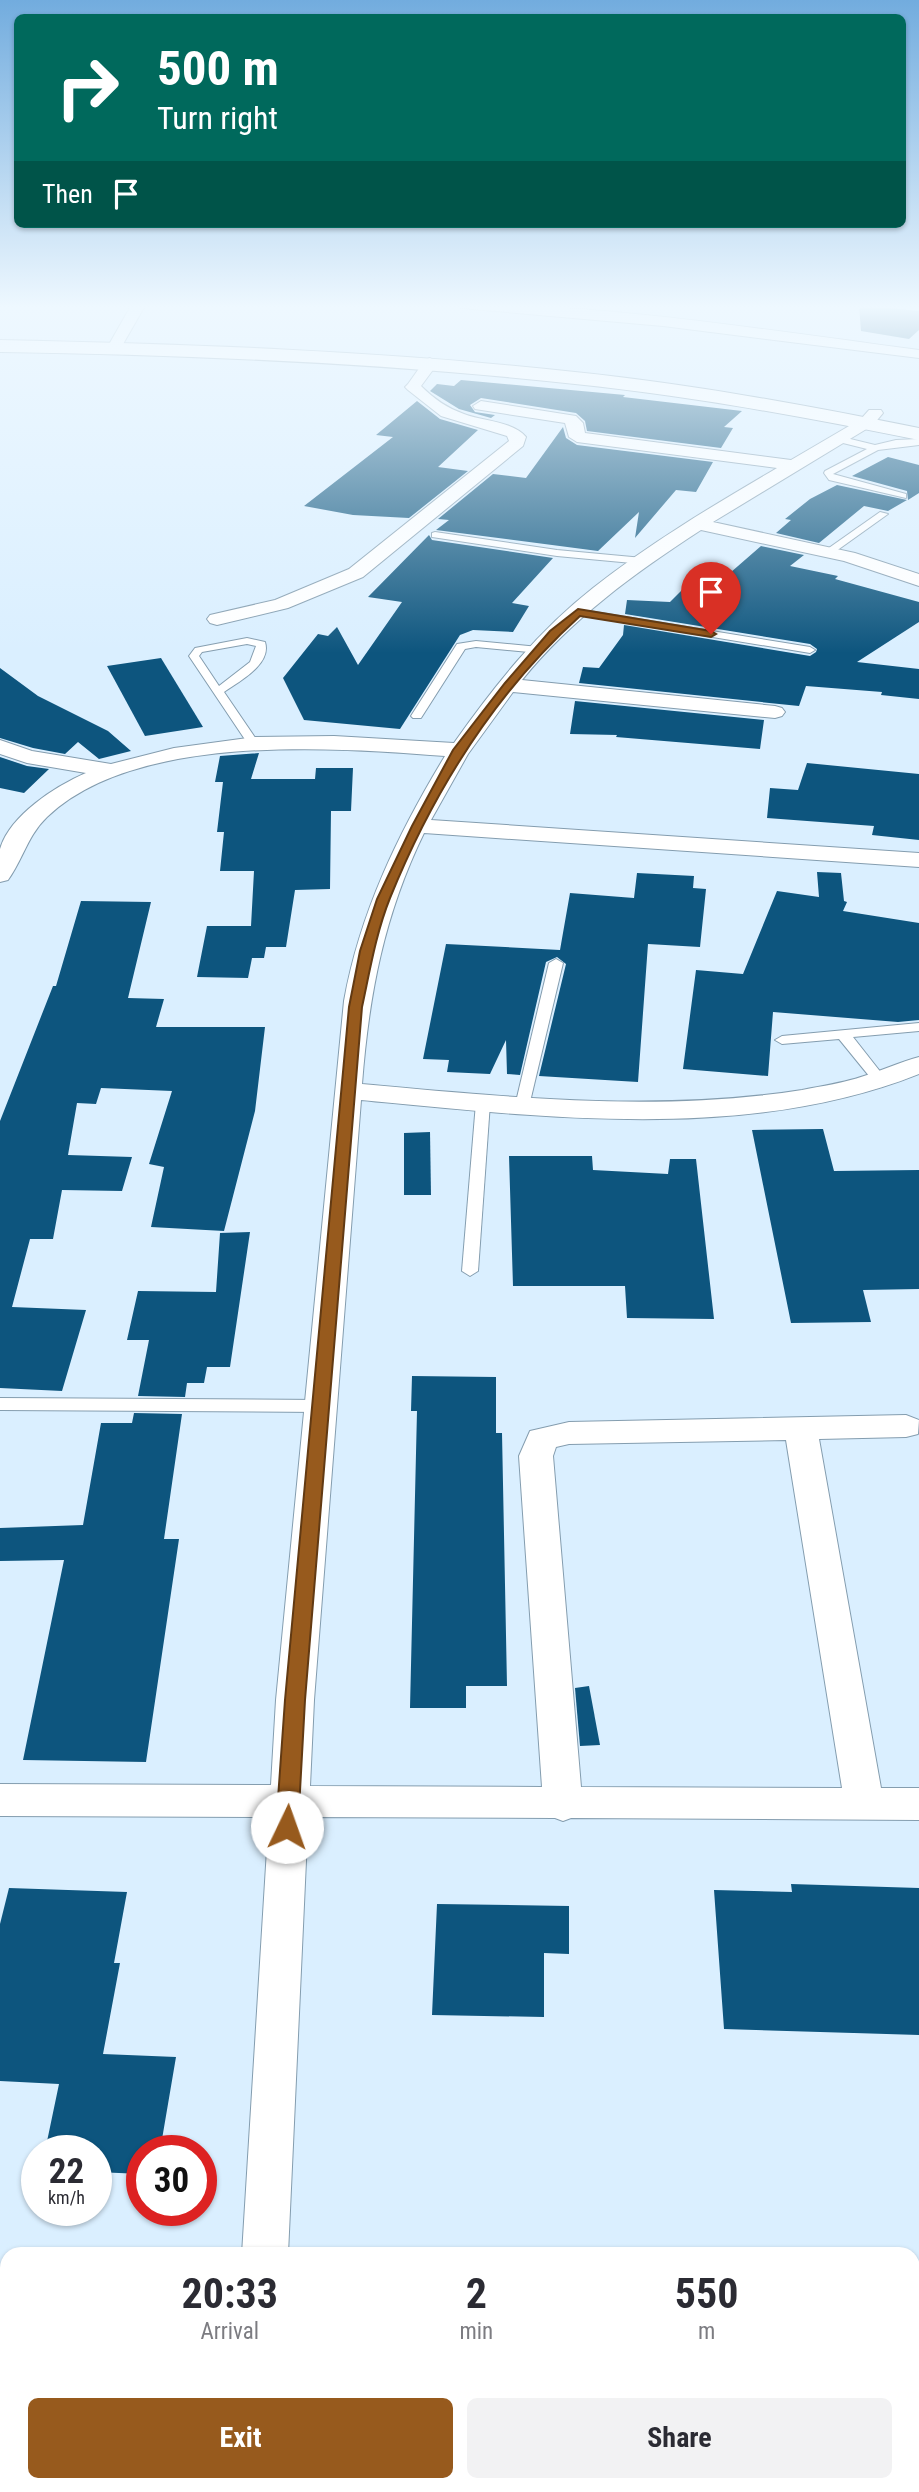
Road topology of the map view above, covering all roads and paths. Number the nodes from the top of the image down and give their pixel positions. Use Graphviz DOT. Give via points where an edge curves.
graph roads {
  1 [pos="469,420"];
  2 [pos="572,420"];
  3 [pos="830,420"];
  4 [pos="842,420"];
  5 [pos="919,422"];
  6 [pos="872,428"];
  7 [pos="919,434"];
  8 [pos="919,442"];
  9 [pos="793,465"];
  10 [pos="903,496"];
  11 [pos="883,514"];
  12 [pos="697,524"];
  13 [pos="435,534"];
  14 [pos="829,552"];
  15 [pos="643,561"];
  16 [pos="919,580"];
  17 [pos="578,612"];
  18 [pos="217,619"];
  19 [pos="539,650"];
  20 [pos="810,650"];
  21 [pos="509,685"];
  22 [pos="219,691"];
  23 [pos="775,712"];
  24 [pos="417,716"];
  25 [pos="252,741"];
  26 [pos="0,746"];
  27 [pos="458,750"];
  28 [pos="111,771"];
  29 [pos="418,826"];
  30 [pos="919,860"];
  31 [pos="1,871"];
  32 [pos="556,963"];
  33 [pos="919,1027"];
  34 [pos="843,1034"];
  35 [pos="782,1041"];
  36 [pos="919,1065"];
  37 [pos="879,1079"];
  38 [pos="348,1091"];
  39 [pos="483,1103"];
  40 [pos="522,1106"];
  41 [pos="470,1272"];
  42 [pos="0,1404"];
  43 [pos="321,1406"];
  44 [pos="906,1426"];
  45 [pos="801,1428"];
  46 [pos="0,1800"];
  47 [pos="288,1800"];
  48 [pos="864,1804"];
  49 [pos="919,1804"];
  50 [pos="563,1805"];
  51 [pos="265,2247"];
  1 -- 18 [label="street" via="513,433 517,443 356,573 281,604"];
  2 -- 9 [label="street" via="577,437"];
  3 -- 6 [label="street"];
  4 -- 6 [label="street"];
  5 -- 6 [label="street"];
  6 -- 7 [label="street"];
  6 -- 8 [label="lane" via="895,443"];
  6 -- 9 [label="street" via="838,439"];
  6 -- 10 [label="lane" via="828,473 832,478"];
  9 -- 12 [label="street"];
  11 -- 14 [label="lane"];
  12 -- 14 [label="street"];
  12 -- 15 [label="street"];
  13 -- 15 [label="lane"];
  14 -- 16 [label="street"];
  15 -- 17 [label="street"];
  17 -- 19 [label="street"];
  17 -- 20 [label="lane"];
  19 -- 21 [label="street"];
  19 -- 24 [label="lane" via="461,646"];
  21 -- 23 [label="street"];
  21 -- 27 [label="street"];
  22 -- 22 [label="lane" via="260,657 261,644 247,641 195,653"];
  22 -- 25 [label="lane"];
  25 -- 27 [label="street"];
  25 -- 28 [label="street" via="167,754"];
  26 -- 28 [label="street" via="27,757"];
  27 -- 29 [label="street"];
  28 -- 31 [label="street" via="56,799 32,819"];
  29 -- 30 [label="street"];
  29 -- 38 [label="street" via="383,899 367,951 355,1007"];
  32 -- 40 [label="lane"];
  33 -- 34 [label="lane"];
  34 -- 35 [label="lane"];
  34 -- 37 [label="lane"];
  36 -- 37 [label="street"];
  37 -- 40 [label="street" via="767,1103 674,1108"];
  38 -- 39 [label="street"];
  38 -- 43 [label="street"];
  39 -- 40 [label="street"];
  39 -- 41 [label="lane"];
  42 -- 43 [label="lane"];
  43 -- 47 [label="street"];
  44 -- 45 [label="street"];
  45 -- 48 [label="street"];
  45 -- 50 [label="street" via="569,1433 542,1439 536,1456"];
  46 -- 47 [label="street"];
  47 -- 50 [label="street"];
  47 -- 51 [label="street"];
  48 -- 49 [label="street"];
  48 -- 50 [label="street"];
}
